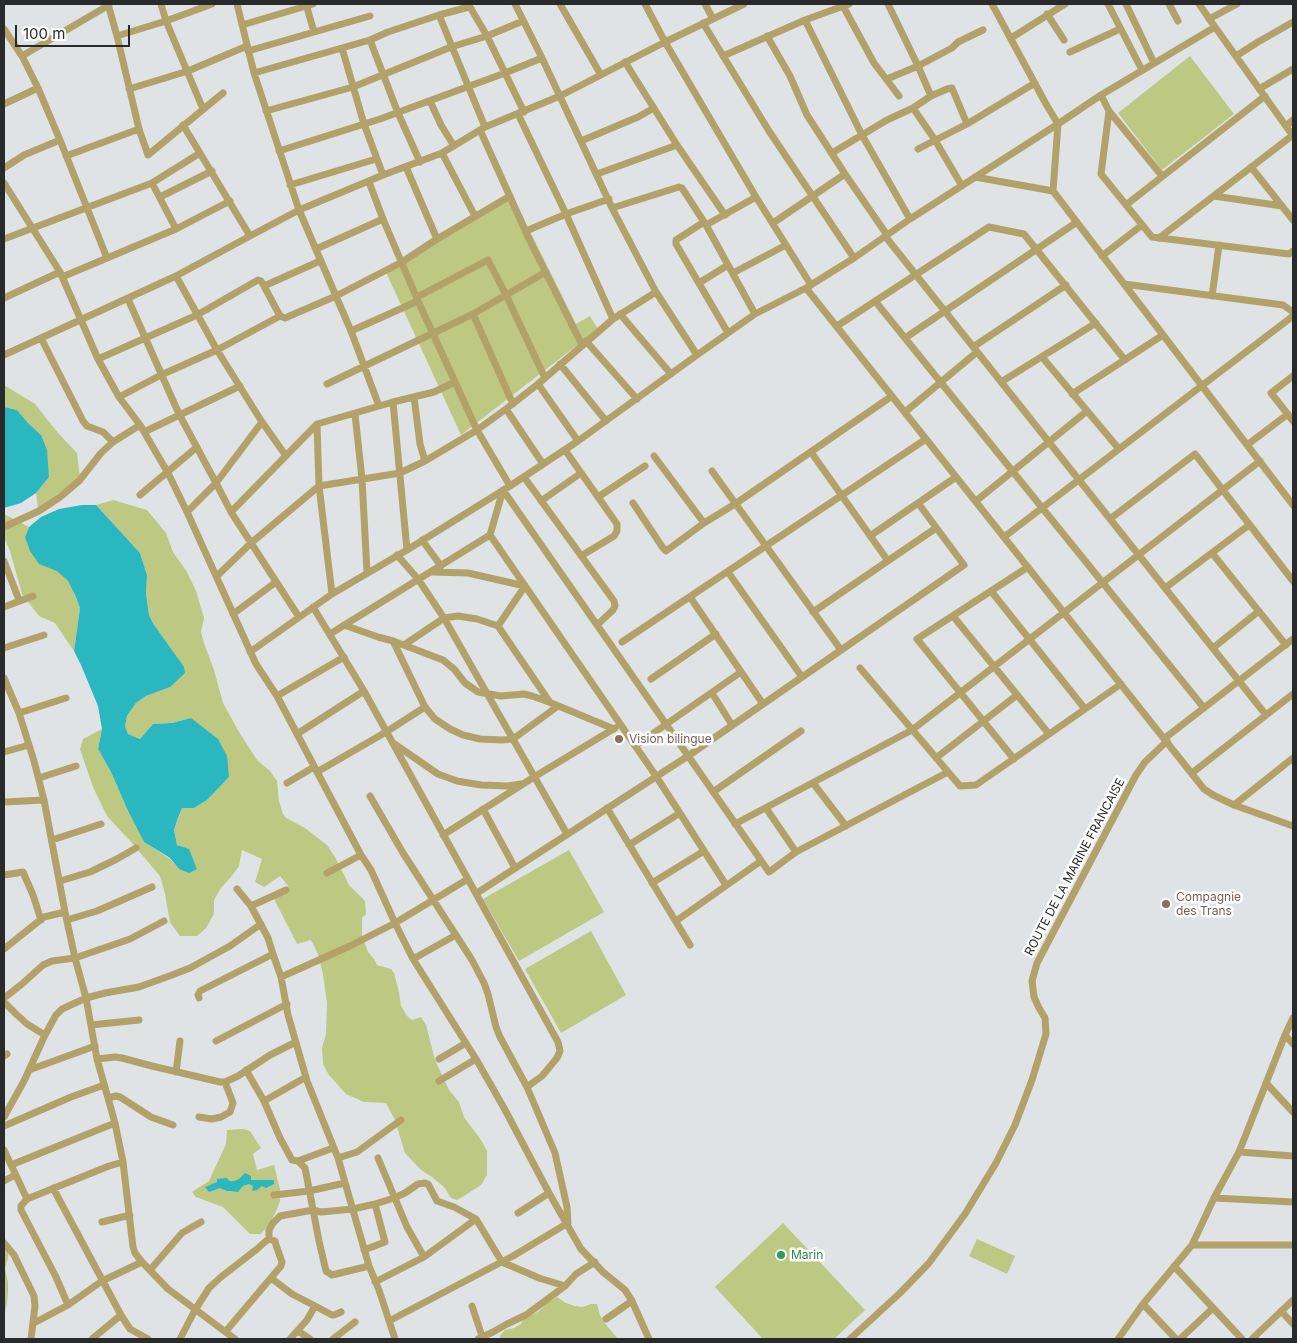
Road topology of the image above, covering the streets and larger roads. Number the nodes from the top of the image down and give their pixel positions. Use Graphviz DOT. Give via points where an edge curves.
graph roads {
  1 [pos="108,4"];
  2 [pos="161,4"];
  3 [pos="212,4"];
  4 [pos="237,4"];
  5 [pos="308,4"];
  6 [pos="515,4"];
  7 [pos="560,4"];
  8 [pos="645,4"];
  9 [pos="705,4"];
  10 [pos="744,4"];
  11 [pos="888,4"];
  12 [pos="992,4"];
  13 [pos="1065,4"];
  14 [pos="1108,4"];
  15 [pos="1126,4"];
  16 [pos="1169,4"];
  17 [pos="1199,4"];
  18 [pos="1237,4"];
  19 [pos="846,5"];
  20 [pos="458,6"];
  21 [pos="1048,14"];
  22 [pos="438,15"];
  23 [pos="370,16"];
  24 [pos="713,18"];
  25 [pos="1209,19"];
  26 [pos="805,20"];
  27 [pos="166,21"];
  28 [pos="523,21"];
  29 [pos="1178,21"];
  30 [pos="1293,22"];
  31 [pos="703,23"];
  32 [pos="242,25"];
  33 [pos="1120,28"];
  34 [pos="1215,28"];
  35 [pos="4,29"];
  36 [pos="983,30"];
  37 [pos="314,32"];
  38 [pos="117,36"];
  39 [pos="488,36"];
  40 [pos="767,36"];
  41 [pos="6,38"];
  42 [pos="1011,38"];
  43 [pos="370,40"];
  44 [pos="1064,40"];
  45 [pos="665,42"];
  46 [pos="451,47"];
  47 [pos="342,48"];
  48 [pos="248,49"];
  49 [pos="1070,52"];
  50 [pos="22,56"];
  51 [pos="723,56"];
  52 [pos="1236,56"];
  53 [pos="542,58"];
  54 [pos="625,62"];
  55 [pos="1154,63"];
  56 [pos="918,66"];
  57 [pos="1293,69"];
  58 [pos="1142,70"];
  59 [pos="188,71"];
  60 [pos="254,73"];
  61 [pos="505,73"];
  62 [pos="383,74"];
  63 [pos="601,75"];
  64 [pos="886,79"];
  65 [pos="1035,83"];
  66 [pos="468,86"];
  67 [pos="353,87"];
  68 [pos="38,88"];
  69 [pos="130,89"];
  70 [pos="1260,89"];
  71 [pos="223,93"];
  72 [pos="560,96"];
  73 [pos="899,96"];
  74 [pos="931,96"];
  75 [pos="1101,96"];
  76 [pos="1264,96"];
  77 [pos="430,101"];
  78 [pos="4,104"];
  79 [pos="204,108"];
  80 [pos="654,108"];
  81 [pos="913,108"];
  82 [pos="266,111"];
  83 [pos="1109,111"];
  84 [pos="398,113"];
  85 [pos="521,113"];
  86 [pos="1293,120"];
  87 [pos="364,124"];
  88 [pos="968,124"];
  89 [pos="1058,124"];
  90 [pos="183,125"];
  91 [pos="1286,126"];
  92 [pos="139,129"];
  93 [pos="483,129"];
  94 [pos="862,135"];
  95 [pos="1293,135"];
  96 [pos="60,140"];
  97 [pos="934,140"];
  98 [pos="581,141"];
  99 [pos="677,145"];
  100 [pos="454,146"];
  101 [pos="918,149"];
  102 [pos="279,151"];
  103 [pos="200,153"];
  104 [pos="442,153"];
  105 [pos="832,153"];
  106 [pos="66,156"];
  107 [pos="376,159"];
  108 [pos="420,162"];
  109 [pos="406,167"];
  110 [pos="1250,167"];
  111 [pos="4,168"];
  112 [pos="212,171"];
  113 [pos="597,174"];
  114 [pos="845,174"];
  115 [pos="383,175"];
  116 [pos="1162,176"];
  117 [pos="975,177"];
  118 [pos="368,182"];
  119 [pos="4,183"];
  120 [pos="152,183"];
  121 [pos="290,185"];
  122 [pos="962,186"];
  123 [pos="1053,191"];
  124 [pos="510,196"];
  125 [pos="812,196"];
  126 [pos="1214,196"];
  127 [pos="160,197"];
  128 [pos="756,197"];
  129 [pos="609,199"];
  130 [pos="230,202"];
  131 [pos="1126,205"];
  132 [pos="1282,206"];
  133 [pos="88,208"];
  134 [pos="612,208"];
  135 [pos="299,210"];
  136 [pos="566,214"];
  137 [pos="725,215"];
  138 [pos="475,216"];
  139 [pos="383,219"];
  140 [pos="910,219"];
  141 [pos="1293,220"];
  142 [pos="1077,222"];
  143 [pos="705,223"];
  144 [pos="773,223"];
  145 [pos="1142,225"];
  146 [pos="32,229"];
  147 [pos="176,229"];
  148 [pos="526,231"];
  149 [pos="886,235"];
  150 [pos="250,236"];
  151 [pos="1159,238"];
  152 [pos="4,239"];
  153 [pos="437,239"];
  154 [pos="786,245"];
  155 [pos="1219,245"];
  156 [pos="316,248"];
  157 [pos="1037,249"];
  158 [pos="1293,251"];
  159 [pos="1102,256"];
  160 [pos="107,258"];
  161 [pos="854,258"];
  162 [pos="320,260"];
  163 [pos="402,262"];
  164 [pos="728,265"];
  165 [pos="546,272"];
  166 [pos="61,274"];
  167 [pos="733,274"];
  168 [pos="915,275"];
  169 [pos="176,276"];
  170 [pos="699,283"];
  171 [pos="1124,284"];
  172 [pos="1066,285"];
  173 [pos="264,286"];
  174 [pos="809,287"];
  175 [pos="656,292"];
  176 [pos="506,295"];
  177 [pos="336,296"];
  178 [pos="1212,296"];
  179 [pos="4,298"];
  180 [pos="128,299"];
  181 [pos="418,299"];
  182 [pos="875,301"];
  183 [pos="945,311"];
  184 [pos="473,314"];
  185 [pos="620,314"];
  186 [pos="755,314"];
  187 [pos="1293,314"];
  188 [pos="197,315"];
  189 [pos="280,316"];
  190 [pos="613,319"];
  191 [pos="81,321"];
  192 [pos="1096,323"];
  193 [pos="836,326"];
  194 [pos="351,331"];
  195 [pos="728,333"];
  196 [pos="433,334"];
  197 [pos="1163,335"];
  198 [pos="41,338"];
  199 [pos="144,338"];
  200 [pos="905,338"];
  201 [pos="584,343"];
  202 [pos="975,349"];
  203 [pos="217,350"];
  204 [pos="4,355"];
  205 [pos="697,355"];
  206 [pos="1042,357"];
  207 [pos="98,359"];
  208 [pos="1125,360"];
  209 [pos="560,364"];
  210 [pos="364,366"];
  211 [pos="161,374"];
  212 [pos="671,374"];
  213 [pos="1293,376"];
  214 [pos="545,378"];
  215 [pos="455,382"];
  216 [pos="941,382"];
  217 [pos="1001,382"];
  218 [pos="326,384"];
  219 [pos="538,384"];
  220 [pos="1202,385"];
  221 [pos="240,386"];
  222 [pos="1072,394"];
  223 [pos="119,396"];
  224 [pos="892,396"];
  225 [pos="414,397"];
  226 [pos="637,399"];
  227 [pos="393,402"];
  228 [pos="513,404"];
  229 [pos="379,406"];
  230 [pos="506,409"];
  231 [pos="1087,411"];
  232 [pos="905,412"];
  233 [pos="179,414"];
  234 [pos="355,414"];
  235 [pos="1288,414"];
  236 [pos="606,421"];
  237 [pos="1293,421"];
  238 [pos="262,422"];
  239 [pos="317,424"];
  240 [pos="142,429"];
  241 [pos="477,430"];
  242 [pos="926,439"];
  243 [pos="114,442"];
  244 [pos="578,442"];
  245 [pos="1048,442"];
  246 [pos="1247,445"];
  247 [pos="197,447"];
  248 [pos="1119,449"];
  249 [pos="565,450"];
  250 [pos="811,452"];
  251 [pos="286,456"];
  252 [pos="654,456"];
  253 [pos="425,461"];
  254 [pos="1260,461"];
  255 [pos="543,464"];
  256 [pos="645,466"];
  257 [pos="712,471"];
  258 [pos="1012,471"];
  259 [pos="168,473"];
  260 [pos="400,473"];
  261 [pos="581,473"];
  262 [pos="524,477"];
  263 [pos="956,477"];
  264 [pos="362,480"];
  265 [pos="1079,480"];
  266 [pos="216,483"];
  267 [pos="319,486"];
  268 [pos="507,488"];
  269 [pos="1223,490"];
  270 [pos="140,495"];
  271 [pos="842,496"];
  272 [pos="598,497"];
  273 [pos="541,501"];
  274 [pos="976,501"];
  275 [pos="633,503"];
  276 [pos="735,504"];
  277 [pos="918,504"];
  278 [pos="1293,505"];
  279 [pos="1042,508"];
  280 [pos="187,512"];
  281 [pos="231,512"];
  282 [pos="1110,519"];
  283 [pos="704,523"];
  284 [pos="1250,525"];
  285 [pos="4,527"];
  286 [pos="936,528"];
  287 [pos="490,535"];
  288 [pos="870,536"];
  289 [pos="1004,537"];
  290 [pos="422,540"];
  291 [pos="251,543"];
  292 [pos="766,546"];
  293 [pos="407,550"];
  294 [pos="1212,553"];
  295 [pos="398,555"];
  296 [pos="1138,555"];
  297 [pos="581,556"];
  298 [pos="4,561"];
  299 [pos="888,561"];
  300 [pos="441,566"];
  301 [pos="1028,567"];
  302 [pos="367,572"];
  303 [pos="431,572"];
  304 [pos="728,572"];
  305 [pos="217,576"];
  306 [pos="418,579"];
  307 [pos="1293,581"];
  308 [pos="276,582"];
  309 [pos="1102,583"];
  310 [pos="525,586"];
  311 [pos="1165,588"];
  312 [pos="991,591"];
  313 [pos="332,594"];
  314 [pos="32,596"];
  315 [pos="690,597"];
  316 [pos="19,600"];
  317 [pos="4,607"];
  318 [pos="313,607"];
  319 [pos="1259,611"];
  320 [pos="813,612"];
  321 [pos="1064,612"];
  322 [pos="233,614"];
  323 [pos="952,616"];
  324 [pos="299,617"];
  325 [pos="444,618"];
  326 [pos="344,625"];
  327 [pos="597,625"];
  328 [pos="498,626"];
  329 [pos="330,634"];
  330 [pos="716,634"];
  331 [pos="44,635"];
  332 [pos="1029,639"];
  333 [pos="1293,639"];
  334 [pos="393,641"];
  335 [pos="622,642"];
  336 [pos="1286,644"];
  337 [pos="404,645"];
  338 [pos="4,648"];
  339 [pos="1213,648"];
  340 [pos="840,650"];
  341 [pos="250,652"];
  342 [pos="344,657"];
  343 [pos="994,667"];
  344 [pos="860,668"];
  345 [pos="741,672"];
  346 [pos="802,677"];
  347 [pos="4,678"];
  348 [pos="651,679"];
  349 [pos="1239,681"];
  350 [pos="1121,684"];
  351 [pos="364,691"];
  352 [pos="712,693"];
  353 [pos="960,693"];
  354 [pos="486,694"];
  355 [pos="1293,694"];
  356 [pos="1017,695"];
  357 [pos="277,696"];
  358 [pos="66,698"];
  359 [pos="549,702"];
  360 [pos="763,704"];
  361 [pos="425,706"];
  362 [pos="558,706"];
  363 [pos="1204,708"];
  364 [pos="1085,709"];
  365 [pos="19,713"];
  366 [pos="1266,715"];
  367 [pos="983,721"];
  368 [pos="666,725"];
  369 [pos="732,725"];
  370 [pos="617,727"];
  371 [pos="912,730"];
  372 [pos="801,731"];
  373 [pos="386,732"];
  374 [pos="296,734"];
  375 [pos="1049,734"];
  376 [pos="512,739"];
  377 [pos="1166,740"];
  378 [pos="391,741"];
  379 [pos="29,745"];
  380 [pos="635,746"];
  381 [pos="4,752"];
  382 [pos="688,756"];
  383 [pos="936,758"];
  384 [pos="1293,758"];
  385 [pos="1014,759"];
  386 [pos="76,766"];
  387 [pos="315,770"];
  388 [pos="948,772"];
  389 [pos="1192,773"];
  390 [pos="656,776"];
  391 [pos="534,777"];
  392 [pos="39,778"];
  393 [pos="524,783"];
  394 [pos="813,783"];
  395 [pos="287,784"];
  396 [pos="713,792"];
  397 [pos="370,796"];
  398 [pos="44,800"];
  399 [pos="4,802"];
  400 [pos="1234,805"];
  401 [pos="607,808"];
  402 [pos="766,808"];
  403 [pos="483,809"];
  404 [pos="680,813"];
  405 [pos="101,824"];
  406 [pos="735,824"];
  407 [pos="846,826"];
  408 [pos="1293,826"];
  409 [pos="567,834"];
  410 [pos="443,835"];
  411 [pos="52,840"];
  412 [pos="629,845"];
  413 [pos="136,848"];
  414 [pos="704,851"];
  415 [pos="796,852"];
  416 [pos="361,855"];
  417 [pos="761,861"];
  418 [pos="515,868"];
  419 [pos="327,873"];
  420 [pos="4,875"];
  421 [pos="468,879"];
  422 [pos="60,881"];
  423 [pos="652,883"];
  424 [pos="726,885"];
  425 [pos="152,888"];
  426 [pos="237,889"];
  427 [pos="286,890"];
  428 [pos="476,893"];
  429 [pos="434,900"];
  430 [pos="251,906"];
  431 [pos="65,912"];
  432 [pos="41,920"];
  433 [pos="67,920"];
  434 [pos="164,921"];
  435 [pos="676,921"];
  436 [pos="395,923"];
  437 [pos="261,924"];
  438 [pos="456,935"];
  439 [pos="690,945"];
  440 [pos="4,949"];
  441 [pos="274,954"];
  442 [pos="75,958"];
  443 [pos="414,959"];
  444 [pos="281,977"];
  445 [pos="4,998"];
  446 [pos="86,998"];
  447 [pos="199,998"];
  448 [pos="4,1002"];
  449 [pos="287,1004"];
  450 [pos="1293,1018"];
  451 [pos="139,1020"];
  452 [pos="91,1026"];
  453 [pos="45,1035"];
  454 [pos="1284,1035"];
  455 [pos="180,1041"];
  456 [pos="216,1041"];
  457 [pos="296,1042"];
  458 [pos="466,1043"];
  459 [pos="1293,1044"];
  460 [pos="95,1046"];
  461 [pos="97,1059"];
  462 [pos="438,1059"];
  463 [pos="476,1059"];
  464 [pos="29,1070"];
  465 [pos="246,1070"];
  466 [pos="176,1072"];
  467 [pos="306,1077"];
  468 [pos="439,1081"];
  469 [pos="225,1082"];
  470 [pos="1266,1083"];
  471 [pos="104,1085"];
  472 [pos="527,1087"];
  473 [pos="108,1098"];
  474 [pos="264,1101"];
  475 [pos="1293,1112"];
  476 [pos="4,1117"];
  477 [pos="199,1117"];
  478 [pos="401,1120"];
  479 [pos="115,1123"];
  480 [pos="173,1125"];
  481 [pos="4,1126"];
  482 [pos="333,1148"];
  483 [pos="4,1150"];
  484 [pos="1239,1152"];
  485 [pos="1293,1156"];
  486 [pos="338,1158"];
  487 [pos="378,1158"];
  488 [pos="298,1161"];
  489 [pos="123,1162"];
  490 [pos="11,1165"];
  491 [pos="16,1175"];
  492 [pos="4,1181"];
  493 [pos="345,1183"];
  494 [pos="53,1188"];
  495 [pos="309,1191"];
  496 [pos="549,1193"];
  497 [pos="274,1195"];
  498 [pos="394,1198"];
  499 [pos="1214,1198"];
  500 [pos="27,1199"];
  501 [pos="1293,1202"];
  502 [pos="375,1204"];
  503 [pos="353,1209"];
  504 [pos="313,1210"];
  505 [pos="518,1213"];
  506 [pos="130,1215"];
  507 [pos="476,1219"];
  508 [pos="102,1222"];
  509 [pos="201,1222"];
  510 [pos="568,1223"];
  511 [pos="269,1239"];
  512 [pos="4,1244"];
  513 [pos="1293,1245"];
  514 [pos="1192,1246"];
  515 [pos="364,1250"];
  516 [pos="424,1257"];
  517 [pos="142,1262"];
  518 [pos="502,1262"];
  519 [pos="595,1262"];
  520 [pos="369,1266"];
  521 [pos="1174,1266"];
  522 [pos="150,1270"];
  523 [pos="271,1278"];
  524 [pos="102,1282"];
  525 [pos="376,1282"];
  526 [pos="565,1286"];
  527 [pos="1293,1300"];
  528 [pos="632,1301"];
  529 [pos="1143,1304"];
  530 [pos="68,1305"];
  531 [pos="316,1306"];
  532 [pos="472,1306"];
  533 [pos="1213,1308"];
  534 [pos="195,1310"];
  535 [pos="1281,1311"];
  536 [pos="341,1312"];
  537 [pos="121,1315"];
  538 [pos="606,1319"];
  539 [pos="390,1321"];
  540 [pos="356,1322"];
  541 [pos="34,1323"];
  542 [pos="1293,1324"];
  543 [pos="226,1331"];
  544 [pos="298,1331"];
  545 [pos="1185,1338"];
  546 [pos="31,1339"];
  547 [pos="92,1339"];
  548 [pos="148,1339"];
  549 [pos="180,1339"];
  550 [pos="235,1339"];
  551 [pos="290,1339"];
  552 [pos="310,1339"];
  553 [pos="333,1339"];
  554 [pos="395,1339"];
  555 [pos="481,1339"];
  556 [pos="649,1339"];
  557 [pos="850,1339"];
  558 [pos="1118,1339"];
  559 [pos="1176,1339"];
  560 [pos="1242,1339"];
  561 [pos="1252,1339"];
  1 -- 38 [label="street"];
  1 -- 50 [label="street"];
  2 -- 27 [label="street"];
  3 -- 27 [label="street"];
  4 -- 32 [label="street"];
  5 -- 32 [label="street"];
  5 -- 37 [label="street"];
  6 -- 28 [label="street"];
  7 -- 63 [label="street"];
  8 -- 45 [label="street"];
  9 -- 24 [label="street"];
  10 -- 24 [label="street"];
  11 -- 56 [label="street"];
  12 -- 42 [label="street"];
  13 -- 21 [label="street"];
  14 -- 33 [label="street"];
  15 -- 55 [label="street"];
  16 -- 29 [label="street"];
  17 -- 25 [label="street"];
  18 -- 25 [label="street"];
  19 -- 26 [label="street"];
  19 -- 64 [label="street"];
  20 -- 22 [label="street"];
  20 -- 39 [label="street" via="470,8"];
  21 -- 42 [label="street"];
  21 -- 44 [label="street"];
  22 -- 43 [label="street"];
  22 -- 46 [label="street"];
  23 -- 37 [label="street"];
  24 -- 31 [label="street"];
  25 -- 34 [label="street"];
  26 -- 40 [label="street"];
  26 -- 94 [label="street"];
  27 -- 38 [label="street"];
  27 -- 59 [label="street"];
  28 -- 39 [label="street"];
  28 -- 53 [label="street"];
  30 -- 52 [label="street"];
  31 -- 45 [label="street"];
  31 -- 51 [label="street"];
  32 -- 48 [label="street"];
  33 -- 49 [label="street"];
  33 -- 58 [label="street"];
  34 -- 52 [label="street"];
  34 -- 55 [label="street"];
  35 -- 41 [label="street"];
  36 -- 56 [label="street"];
  37 -- 48 [label="street"];
  38 -- 69 [label="street"];
  39 -- 46 [label="street"];
  39 -- 61 [label="street"];
  40 -- 51 [label="street"];
  40 -- 105 [label="street" via="807,115"];
  41 -- 50 [label="street"];
  42 -- 65 [label="street"];
  43 -- 47 [label="street"];
  43 -- 62 [label="street"];
  45 -- 54 [label="street"];
  45 -- 128 [label="street"];
  46 -- 62 [label="street"];
  46 -- 66 [label="street"];
  47 -- 60 [label="street"];
  47 -- 67 [label="street"];
  48 -- 59 [label="street"];
  48 -- 60 [label="street"];
  50 -- 68 [label="street"];
  51 -- 125 [label="street"];
  52 -- 70 [label="street"];
  53 -- 61 [label="street"];
  53 -- 72 [label="street"];
  54 -- 63 [label="street"];
  54 -- 80 [label="street"];
  55 -- 58 [label="street"];
  56 -- 64 [label="street"];
  56 -- 74 [label="street"];
  57 -- 70 [label="street"];
  58 -- 75 [label="street"];
  59 -- 69 [label="street"];
  59 -- 79 [label="street"];
  60 -- 82 [label="street"];
  61 -- 66 [label="street"];
  61 -- 85 [label="street"];
  62 -- 67 [label="street"];
  62 -- 84 [label="street"];
  63 -- 72 [label="street"];
  64 -- 73 [label="street"];
  65 -- 88 [label="street"];
  65 -- 89 [label="street"];
  66 -- 77 [label="street"];
  66 -- 93 [label="street"];
  67 -- 82 [label="street"];
  67 -- 87 [label="street"];
  68 -- 78 [label="street"];
  68 -- 96 [label="street"];
  69 -- 92 [label="street"];
  70 -- 76 [label="street"];
  71 -- 79 [label="street"];
  72 -- 85 [label="street"];
  72 -- 98 [label="street"];
  74 -- 81 [label="street"];
  74 -- 88 [label="street" via="952,88"];
  75 -- 83 [label="street"];
  75 -- 89 [label="street"];
  76 -- 91 [label="street"];
  76 -- 116 [label="street"];
  77 -- 84 [label="street"];
  77 -- 100 [label="street"];
  79 -- 90 [label="street"];
  80 -- 98 [label="street"];
  80 -- 99 [label="street"];
  81 -- 94 [label="street"];
  81 -- 97 [label="street"];
  82 -- 102 [label="street"];
  83 -- 116 [label="street"];
  83 -- 131 [label="street" via="1101,174"];
  84 -- 87 [label="street"];
  84 -- 108 [label="street"];
  85 -- 93 [label="street"];
  85 -- 136 [label="street"];
  86 -- 91 [label="street"];
  87 -- 102 [label="street"];
  87 -- 107 [label="street"];
  88 -- 97 [label="street"];
  89 -- 117 [label="street"];
  89 -- 123 [label="street"];
  90 -- 92 [label="street" via="148,154"];
  90 -- 103 [label="street"];
  91 -- 95 [label="street"];
  92 -- 106 [label="street"];
  93 -- 100 [label="street"];
  93 -- 124 [label="street"];
  94 -- 105 [label="street"];
  94 -- 140 [label="street"];
  95 -- 110 [label="street"];
  96 -- 106 [label="street"];
  96 -- 111 [label="street" via="24,155"];
  97 -- 101 [label="street"];
  97 -- 122 [label="street"];
  98 -- 113 [label="street"];
  99 -- 113 [label="street"];
  99 -- 137 [label="street"];
  100 -- 104 [label="street"];
  102 -- 121 [label="street"];
  103 -- 112 [label="street"];
  103 -- 120 [label="street"];
  104 -- 108 [label="street"];
  104 -- 138 [label="street"];
  105 -- 114 [label="street"];
  106 -- 133 [label="street"];
  107 -- 115 [label="street"];
  107 -- 121 [label="street"];
  108 -- 109 [label="street"];
  109 -- 115 [label="street"];
  109 -- 153 [label="street"];
  110 -- 126 [label="street"];
  110 -- 132 [label="street"];
  112 -- 127 [label="street"];
  112 -- 130 [label="street"];
  113 -- 129 [label="street"];
  114 -- 125 [label="street"];
  114 -- 149 [label="street"];
  115 -- 118 [label="street"];
  116 -- 131 [label="street"];
  117 -- 122 [label="street"];
  117 -- 123 [label="street"];
  118 -- 135 [label="street"];
  118 -- 139 [label="street"];
  119 -- 146 [label="street"];
  120 -- 127 [label="street"];
  120 -- 133 [label="street"];
  121 -- 135 [label="street"];
  122 -- 140 [label="street"];
  123 -- 142 [label="street"];
  124 -- 138 [label="street"];
  124 -- 148 [label="street"];
  125 -- 144 [label="street"];
  125 -- 161 [label="street"];
  126 -- 132 [label="street"];
  126 -- 151 [label="street"];
  127 -- 147 [label="street"];
  128 -- 137 [label="street"];
  128 -- 144 [label="street"];
  129 -- 134 [label="street"];
  129 -- 136 [label="street"];
  130 -- 147 [label="street"];
  130 -- 150 [label="street"];
  131 -- 145 [label="street"];
  132 -- 141 [label="street"];
  133 -- 146 [label="street"];
  133 -- 160 [label="street"];
  134 -- 143 [label="street" via="679,187 685,191"];
  134 -- 175 [label="street"];
  135 -- 150 [label="street"];
  135 -- 156 [label="street"];
  136 -- 148 [label="street"];
  136 -- 190 [label="street"];
  137 -- 143 [label="street"];
  138 -- 153 [label="street"];
  139 -- 156 [label="street"];
  139 -- 163 [label="street"];
  140 -- 149 [label="street"];
  142 -- 157 [label="street"];
  142 -- 159 [label="street"];
  143 -- 164 [label="street"];
  143 -- 170 [label="street" via="676,240"];
  144 -- 154 [label="street"];
  145 -- 151 [label="street" via="1152,237"];
  145 -- 159 [label="street"];
  146 -- 152 [label="street"];
  146 -- 166 [label="street"];
  147 -- 160 [label="street"];
  148 -- 165 [label="street"];
  149 -- 161 [label="street"];
  149 -- 168 [label="street"];
  150 -- 169 [label="street"];
  151 -- 155 [label="street"];
  153 -- 163 [label="street"];
  154 -- 167 [label="street"];
  154 -- 174 [label="street"];
  155 -- 158 [label="street" via="1289,254"];
  155 -- 178 [label="street"];
  156 -- 162 [label="street"];
  157 -- 168 [label="street" via="1024,234 989,227"];
  157 -- 172 [label="street"];
  157 -- 183 [label="street"];
  159 -- 171 [label="street"];
  160 -- 166 [label="street"];
  161 -- 174 [label="street"];
  162 -- 173 [label="street"];
  162 -- 177 [label="street"];
  163 -- 177 [label="street"];
  163 -- 181 [label="street"];
  164 -- 167 [label="street"];
  164 -- 170 [label="street"];
  165 -- 176 [label="street"];
  165 -- 201 [label="street"];
  166 -- 179 [label="street"];
  166 -- 191 [label="street"];
  167 -- 186 [label="street"];
  168 -- 182 [label="street"];
  168 -- 183 [label="street"];
  169 -- 180 [label="street"];
  169 -- 188 [label="street"];
  170 -- 195 [label="street"];
  171 -- 178 [label="street"];
  171 -- 197 [label="street"];
  172 -- 192 [label="street"];
  172 -- 202 [label="street"];
  173 -- 188 [label="street" via="258,280"];
  173 -- 189 [label="street"];
  174 -- 186 [label="street"];
  174 -- 193 [label="street"];
  175 -- 185 [label="street"];
  175 -- 205 [label="street"];
  176 -- 181 [label="street" via="488,260"];
  176 -- 184 [label="street"];
  176 -- 214 [label="street"];
  177 -- 189 [label="street" via="285,318"];
  177 -- 194 [label="street"];
  178 -- 187 [label="street" via="1283,305"];
  180 -- 191 [label="street"];
  180 -- 199 [label="street"];
  181 -- 194 [label="street"];
  181 -- 196 [label="street"];
  182 -- 193 [label="street"];
  182 -- 200 [label="street"];
  183 -- 200 [label="street"];
  183 -- 202 [label="street"];
  184 -- 196 [label="street"];
  184 -- 228 [label="street"];
  185 -- 190 [label="street"];
  185 -- 212 [label="street"];
  186 -- 195 [label="street"];
  187 -- 220 [label="street"];
  188 -- 199 [label="street"];
  188 -- 203 [label="street"];
  189 -- 203 [label="street"];
  190 -- 201 [label="street"];
  191 -- 198 [label="street"];
  191 -- 207 [label="street"];
  192 -- 206 [label="street"];
  192 -- 208 [label="street"];
  193 -- 224 [label="street"];
  194 -- 210 [label="street"];
  195 -- 205 [label="street"];
  196 -- 210 [label="street"];
  196 -- 215 [label="street"];
  197 -- 208 [label="street"];
  197 -- 220 [label="street"];
  198 -- 204 [label="street"];
  198 -- 243 [label="street" via="83,421"];
  199 -- 207 [label="street"];
  199 -- 211 [label="street"];
  200 -- 216 [label="street"];
  201 -- 209 [label="street"];
  201 -- 226 [label="street"];
  202 -- 216 [label="street"];
  202 -- 217 [label="street"];
  203 -- 211 [label="street"];
  203 -- 221 [label="street"];
  205 -- 212 [label="street"];
  206 -- 217 [label="street"];
  206 -- 222 [label="street"];
  207 -- 223 [label="street"];
  208 -- 222 [label="street"];
  209 -- 214 [label="street"];
  209 -- 236 [label="street"];
  210 -- 218 [label="street"];
  210 -- 229 [label="street"];
  211 -- 223 [label="street"];
  211 -- 233 [label="street"];
  212 -- 226 [label="street"];
  213 -- 235 [label="street" via="1271,393"];
  214 -- 219 [label="street"];
  215 -- 225 [label="street"];
  215 -- 241 [label="street"];
  216 -- 232 [label="street"];
  216 -- 258 [label="street"];
  217 -- 245 [label="street"];
  219 -- 228 [label="street"];
  219 -- 244 [label="street"];
  220 -- 246 [label="street"];
  220 -- 248 [label="street"];
  221 -- 233 [label="street"];
  221 -- 238 [label="street"];
  222 -- 231 [label="street"];
  223 -- 240 [label="street"];
  224 -- 232 [label="street"];
  224 -- 250 [label="street"];
  225 -- 227 [label="street"];
  225 -- 253 [label="street"];
  226 -- 236 [label="street"];
  227 -- 229 [label="street"];
  227 -- 260 [label="street"];
  228 -- 230 [label="street"];
  229 -- 234 [label="street"];
  230 -- 241 [label="street"];
  230 -- 255 [label="street"];
  231 -- 245 [label="street"];
  231 -- 248 [label="street"];
  232 -- 242 [label="street"];
  233 -- 240 [label="street"];
  233 -- 247 [label="street"];
  234 -- 239 [label="street"];
  234 -- 264 [label="street"];
  235 -- 237 [label="street"];
  235 -- 246 [label="street"];
  236 -- 244 [label="street"];
  238 -- 251 [label="street"];
  238 -- 266 [label="street"];
  239 -- 251 [label="street"];
  239 -- 267 [label="street"];
  240 -- 243 [label="street"];
  240 -- 259 [label="street"];
  241 -- 253 [label="street"];
  241 -- 268 [label="street"];
  242 -- 263 [label="street"];
  242 -- 271 [label="street"];
  243 -- 285 [label="street" via="60,497"];
  244 -- 249 [label="street"];
  245 -- 258 [label="street"];
  245 -- 265 [label="street"];
  246 -- 254 [label="street"];
  247 -- 259 [label="street"];
  247 -- 266 [label="street"];
  248 -- 265 [label="street"];
  249 -- 255 [label="street"];
  249 -- 261 [label="street"];
  250 -- 271 [label="street"];
  250 -- 276 [label="street"];
  251 -- 281 [label="street"];
  252 -- 283 [label="street"];
  253 -- 260 [label="street"];
  254 -- 269 [label="street"];
  254 -- 278 [label="street"];
  255 -- 262 [label="street"];
  256 -- 272 [label="street"];
  257 -- 276 [label="street"];
  258 -- 274 [label="street"];
  258 -- 279 [label="street"];
  259 -- 270 [label="street"];
  259 -- 280 [label="street"];
  260 -- 264 [label="street"];
  260 -- 293 [label="street"];
  261 -- 272 [label="street"];
  261 -- 273 [label="street"];
  262 -- 268 [label="street"];
  262 -- 273 [label="street"];
  263 -- 274 [label="street"];
  263 -- 277 [label="street"];
  264 -- 267 [label="street"];
  264 -- 302 [label="street"];
  265 -- 279 [label="street"];
  265 -- 282 [label="street"];
  266 -- 280 [label="street"];
  266 -- 281 [label="street"];
  267 -- 291 [label="street"];
  267 -- 313 [label="street"];
  268 -- 287 [label="street"];
  268 -- 290 [label="street"];
  268 -- 327 [label="street"];
  269 -- 282 [label="street" via="1195,454"];
  269 -- 284 [label="street"];
  269 -- 296 [label="street"];
  271 -- 288 [label="street"];
  271 -- 292 [label="street"];
  272 -- 297 [label="street" via="615,520 617,531"];
  273 -- 297 [label="street"];
  274 -- 289 [label="street"];
  275 -- 283 [label="street" via="666,551"];
  276 -- 283 [label="street"];
  276 -- 292 [label="street"];
  277 -- 286 [label="street"];
  277 -- 288 [label="street"];
  279 -- 289 [label="street"];
  279 -- 309 [label="street"];
  280 -- 305 [label="street"];
  281 -- 291 [label="street"];
  282 -- 296 [label="street"];
  284 -- 294 [label="street"];
  284 -- 307 [label="street"];
  286 -- 299 [label="street"];
  286 -- 340 [label="street" via="964,565"];
  287 -- 300 [label="street"];
  287 -- 310 [label="street"];
  288 -- 299 [label="street"];
  289 -- 301 [label="street"];
  290 -- 293 [label="street"];
  290 -- 300 [label="street"];
  291 -- 305 [label="street"];
  291 -- 308 [label="street"];
  292 -- 304 [label="street"];
  292 -- 320 [label="street"];
  293 -- 295 [label="street"];
  294 -- 311 [label="street"];
  294 -- 319 [label="street"];
  295 -- 302 [label="street"];
  295 -- 306 [label="street"];
  296 -- 309 [label="street"];
  296 -- 311 [label="street"];
  297 -- 327 [label="street" via="614,601 613,610"];
  298 -- 316 [label="street"];
  299 -- 320 [label="street"];
  300 -- 303 [label="street"];
  301 -- 312 [label="street"];
  301 -- 321 [label="street"];
  302 -- 313 [label="street"];
  303 -- 306 [label="street"];
  303 -- 310 [label="street" via="468,573"];
  304 -- 315 [label="street"];
  304 -- 346 [label="street"];
  305 -- 322 [label="street"];
  306 -- 325 [label="street"];
  306 -- 326 [label="street"];
  308 -- 322 [label="street"];
  308 -- 324 [label="street"];
  309 -- 321 [label="street"];
  309 -- 363 [label="street"];
  310 -- 328 [label="street"];
  310 -- 370 [label="street"];
  311 -- 339 [label="street"];
  312 -- 323 [label="street"];
  312 -- 332 [label="street"];
  313 -- 318 [label="street"];
  314 -- 316 [label="street"];
  315 -- 330 [label="street"];
  315 -- 335 [label="street"];
  316 -- 317 [label="street"];
  318 -- 324 [label="street"];
  318 -- 329 [label="street"];
  319 -- 336 [label="street"];
  319 -- 339 [label="street"];
  320 -- 340 [label="street"];
  321 -- 332 [label="street"];
  321 -- 350 [label="street"];
  322 -- 341 [label="street"];
  323 -- 343 [label="street"];
  323 -- 353 [label="street" via="917,639"];
  324 -- 341 [label="street"];
  325 -- 328 [label="street" via="458,616"];
  325 -- 337 [label="street"];
  325 -- 354 [label="street"];
  326 -- 329 [label="street"];
  326 -- 334 [label="street"];
  327 -- 368 [label="street"];
  328 -- 359 [label="street"];
  329 -- 342 [label="street"];
  330 -- 345 [label="street"];
  330 -- 348 [label="street"];
  331 -- 338 [label="street"];
  332 -- 343 [label="street"];
  332 -- 364 [label="street"];
  333 -- 336 [label="street, ROUTE DE LA MARINE FRANCAISE"];
  334 -- 337 [label="street"];
  334 -- 361 [label="street"];
  336 -- 349 [label="street, ROUTE DE LA MARINE FRANCAISE"];
  337 -- 354 [label="street" via="442,660 465,683"];
  339 -- 349 [label="street"];
  340 -- 346 [label="street"];
  341 -- 357 [label="street"];
  342 -- 351 [label="street"];
  342 -- 357 [label="street"];
  343 -- 353 [label="street"];
  343 -- 356 [label="street"];
  344 -- 371 [label="street"];
  345 -- 352 [label="street"];
  345 -- 360 [label="street"];
  346 -- 360 [label="street"];
  347 -- 365 [label="street"];
  349 -- 363 [label="street, ROUTE DE LA MARINE FRANCAISE"];
  349 -- 366 [label="street"];
  350 -- 364 [label="street"];
  350 -- 377 [label="street"];
  351 -- 373 [label="street"];
  351 -- 374 [label="street"];
  352 -- 368 [label="street"];
  352 -- 369 [label="street"];
  353 -- 367 [label="street"];
  353 -- 371 [label="street"];
  354 -- 359 [label="street" via="524,694"];
  354 -- 376 [label="street"];
  355 -- 366 [label="street"];
  356 -- 367 [label="street"];
  356 -- 375 [label="street"];
  357 -- 374 [label="street"];
  358 -- 365 [label="street"];
  359 -- 362 [label="street"];
  360 -- 369 [label="street"];
  361 -- 373 [label="street"];
  361 -- 376 [label="street" via="436,719 463,735 480,739"];
  362 -- 370 [label="street"];
  362 -- 376 [label="street"];
  363 -- 377 [label="street, ROUTE DE LA MARINE FRANCAISE"];
  364 -- 375 [label="street"];
  365 -- 379 [label="street"];
  366 -- 389 [label="street"];
  367 -- 383 [label="street"];
  367 -- 385 [label="street"];
  368 -- 380 [label="street"];
  368 -- 382 [label="street"];
  369 -- 382 [label="street"];
  370 -- 380 [label="street"];
  370 -- 391 [label="street"];
  371 -- 383 [label="street"];
  371 -- 394 [label="street"];
  372 -- 396 [label="street"];
  373 -- 378 [label="street"];
  373 -- 387 [label="street"];
  374 -- 387 [label="street"];
  375 -- 385 [label="street"];
  376 -- 391 [label="street"];
  377 -- 389 [label="street"];
  377 -- 557 [label="street, ROUTE DE LA MARINE FRANCAISE" via="1136,775 1037,963 1032,981 1034,997 1045,1018 1046,1034 1015,1125 996,1163 965,1214 929,1263"];
  378 -- 393 [label="street" via="438,774 457,782 508,786"];
  378 -- 410 [label="street"];
  379 -- 381 [label="street"];
  379 -- 392 [label="street"];
  380 -- 390 [label="street"];
  382 -- 390 [label="street"];
  382 -- 396 [label="street"];
  383 -- 388 [label="street"];
  384 -- 400 [label="street"];
  385 -- 388 [label="street" via="976,785 960,786"];
  386 -- 392 [label="street"];
  387 -- 395 [label="street"];
  387 -- 416 [label="street"];
  388 -- 407 [label="street"];
  389 -- 400 [label="street" via="1204,789"];
  390 -- 401 [label="street"];
  390 -- 404 [label="street"];
  391 -- 393 [label="street"];
  391 -- 409 [label="street"];
  392 -- 398 [label="street"];
  393 -- 403 [label="street"];
  394 -- 402 [label="street"];
  394 -- 407 [label="street"];
  396 -- 406 [label="street"];
  397 -- 429 [label="street"];
  398 -- 399 [label="street"];
  398 -- 411 [label="street"];
  400 -- 408 [label="street"];
  401 -- 409 [label="street"];
  401 -- 412 [label="street"];
  402 -- 406 [label="street"];
  402 -- 415 [label="street"];
  403 -- 410 [label="street"];
  403 -- 418 [label="street"];
  404 -- 412 [label="street"];
  404 -- 414 [label="street"];
  405 -- 411 [label="street"];
  406 -- 417 [label="street"];
  407 -- 415 [label="street"];
  409 -- 418 [label="street"];
  410 -- 421 [label="street"];
  411 -- 422 [label="street"];
  412 -- 423 [label="street"];
  413 -- 422 [label="street" via="90,872"];
  414 -- 423 [label="street"];
  414 -- 424 [label="street"];
  415 -- 417 [label="street" via="769,872"];
  416 -- 419 [label="street"];
  416 -- 436 [label="street"];
  417 -- 424 [label="street"];
  418 -- 428 [label="street"];
  420 -- 432 [label="street" via="23,872"];
  421 -- 428 [label="street"];
  421 -- 429 [label="street"];
  422 -- 431 [label="street"];
  423 -- 435 [label="street"];
  424 -- 435 [label="street"];
  425 -- 433 [label="street"];
  426 -- 430 [label="street"];
  427 -- 430 [label="street"];
  428 -- 472 [label="street" via="558,1042 560,1051 557,1058 542,1076"];
  429 -- 436 [label="street"];
  429 -- 438 [label="street"];
  430 -- 437 [label="street"];
  431 -- 432 [label="street"];
  431 -- 433 [label="street"];
  432 -- 440 [label="street"];
  433 -- 442 [label="street"];
  434 -- 442 [label="street" via="130,939"];
  435 -- 439 [label="street"];
  436 -- 443 [label="street"];
  436 -- 444 [label="street"];
  437 -- 441 [label="street"];
  437 -- 446 [label="street" via="230,946 172,975 139,987"];
  438 -- 443 [label="street"];
  438 -- 472 [label="street" via="484,983 500,1037"];
  441 -- 444 [label="street"];
  441 -- 447 [label="street" via="200,991"];
  442 -- 445 [label="street" via="52,961 43,966"];
  442 -- 446 [label="street"];
  443 -- 458 [label="street"];
  444 -- 449 [label="street"];
  446 -- 452 [label="street"];
  446 -- 453 [label="street" via="62,1008"];
  448 -- 453 [label="street" via="27,1024"];
  449 -- 456 [label="street"];
  449 -- 457 [label="street"];
  450 -- 454 [label="street"];
  451 -- 452 [label="street"];
  452 -- 460 [label="street"];
  453 -- 464 [label="street"];
  454 -- 459 [label="street"];
  454 -- 470 [label="street"];
  455 -- 466 [label="street"];
  457 -- 465 [label="street"];
  457 -- 467 [label="street"];
  458 -- 462 [label="street"];
  458 -- 463 [label="street"];
  460 -- 461 [label="street"];
  460 -- 464 [label="street"];
  461 -- 466 [label="street" via="122,1058"];
  461 -- 471 [label="street"];
  463 -- 468 [label="street"];
  463 -- 496 [label="street"];
  464 -- 476 [label="street"];
  465 -- 469 [label="street"];
  465 -- 474 [label="street"];
  466 -- 469 [label="street"];
  467 -- 474 [label="street"];
  467 -- 482 [label="street"];
  469 -- 477 [label="street" via="233,1103 230,1112 212,1119"];
  470 -- 475 [label="street"];
  470 -- 484 [label="street"];
  471 -- 473 [label="street"];
  471 -- 481 [label="street"];
  472 -- 510 [label="street" via="557,1160"];
  473 -- 479 [label="street"];
  473 -- 480 [label="street" via="120,1097 151,1117"];
  474 -- 488 [label="street" via="292,1160"];
  478 -- 486 [label="street" via="357,1152"];
  479 -- 489 [label="street"];
  479 -- 490 [label="street"];
  482 -- 486 [label="street"];
  482 -- 488 [label="street"];
  483 -- 490 [label="street"];
  484 -- 485 [label="street"];
  484 -- 499 [label="street"];
  486 -- 493 [label="street"];
  487 -- 498 [label="street"];
  488 -- 495 [label="street" via="305,1168"];
  489 -- 494 [label="street"];
  489 -- 506 [label="street"];
  490 -- 491 [label="street"];
  491 -- 492 [label="street"];
  491 -- 500 [label="street"];
  493 -- 495 [label="street"];
  493 -- 503 [label="street"];
  494 -- 500 [label="street"];
  494 -- 524 [label="street"];
  495 -- 497 [label="street"];
  495 -- 504 [label="street"];
  496 -- 505 [label="street"];
  496 -- 510 [label="street"];
  498 -- 502 [label="street"];
  498 -- 507 [label="street" via="418,1184 428,1184 437,1201"];
  498 -- 516 [label="street"];
  499 -- 501 [label="street"];
  499 -- 514 [label="street"];
  500 -- 530 [label="street" via="21,1210"];
  502 -- 503 [label="street"];
  502 -- 515 [label="street" via="385,1242"];
  503 -- 504 [label="street"];
  503 -- 515 [label="street"];
  504 -- 511 [label="street" via="280,1216 269,1230"];
  504 -- 520 [label="street" via="328,1274"];
  506 -- 508 [label="street"];
  506 -- 517 [label="street" via="133,1247"];
  507 -- 516 [label="street"];
  507 -- 518 [label="street"];
  509 -- 522 [label="street" via="182,1233"];
  510 -- 518 [label="street"];
  510 -- 519 [label="street" via="582,1248"];
  511 -- 523 [label="street" via="275,1241 282,1262"];
  511 -- 534 [label="street" via="220,1277"];
  512 -- 541 [label="street" via="14,1255 34,1296"];
  513 -- 514 [label="street"];
  514 -- 521 [label="street"];
  515 -- 520 [label="street"];
  516 -- 525 [label="street"];
  517 -- 522 [label="street"];
  517 -- 524 [label="street"];
  518 -- 526 [label="street"];
  518 -- 539 [label="street"];
  519 -- 526 [label="street"];
  519 -- 528 [label="street"];
  520 -- 525 [label="street"];
  521 -- 529 [label="street"];
  521 -- 533 [label="street"];
  522 -- 534 [label="street"];
  523 -- 531 [label="street"];
  523 -- 543 [label="street"];
  524 -- 530 [label="street"];
  524 -- 537 [label="street"];
  525 -- 539 [label="street"];
  526 -- 555 [label="street" via="526,1315"];
  527 -- 535 [label="street"];
  528 -- 538 [label="street"];
  528 -- 556 [label="street"];
  529 -- 558 [label="street"];
  529 -- 559 [label="street"];
  530 -- 541 [label="street"];
  531 -- 536 [label="street" via="332,1315"];
  531 -- 544 [label="street"];
  532 -- 555 [label="street"];
  533 -- 545 [label="street"];
  533 -- 560 [label="street"];
  534 -- 543 [label="street"];
  534 -- 549 [label="street"];
  535 -- 542 [label="street"];
  535 -- 561 [label="street"];
  537 -- 547 [label="street"];
  537 -- 548 [label="street" via="130,1329"];
  539 -- 554 [label="street"];
  540 -- 553 [label="street"];
  541 -- 546 [label="street"];
  543 -- 550 [label="street"];
  544 -- 551 [label="street"];
  544 -- 552 [label="street"];
}
